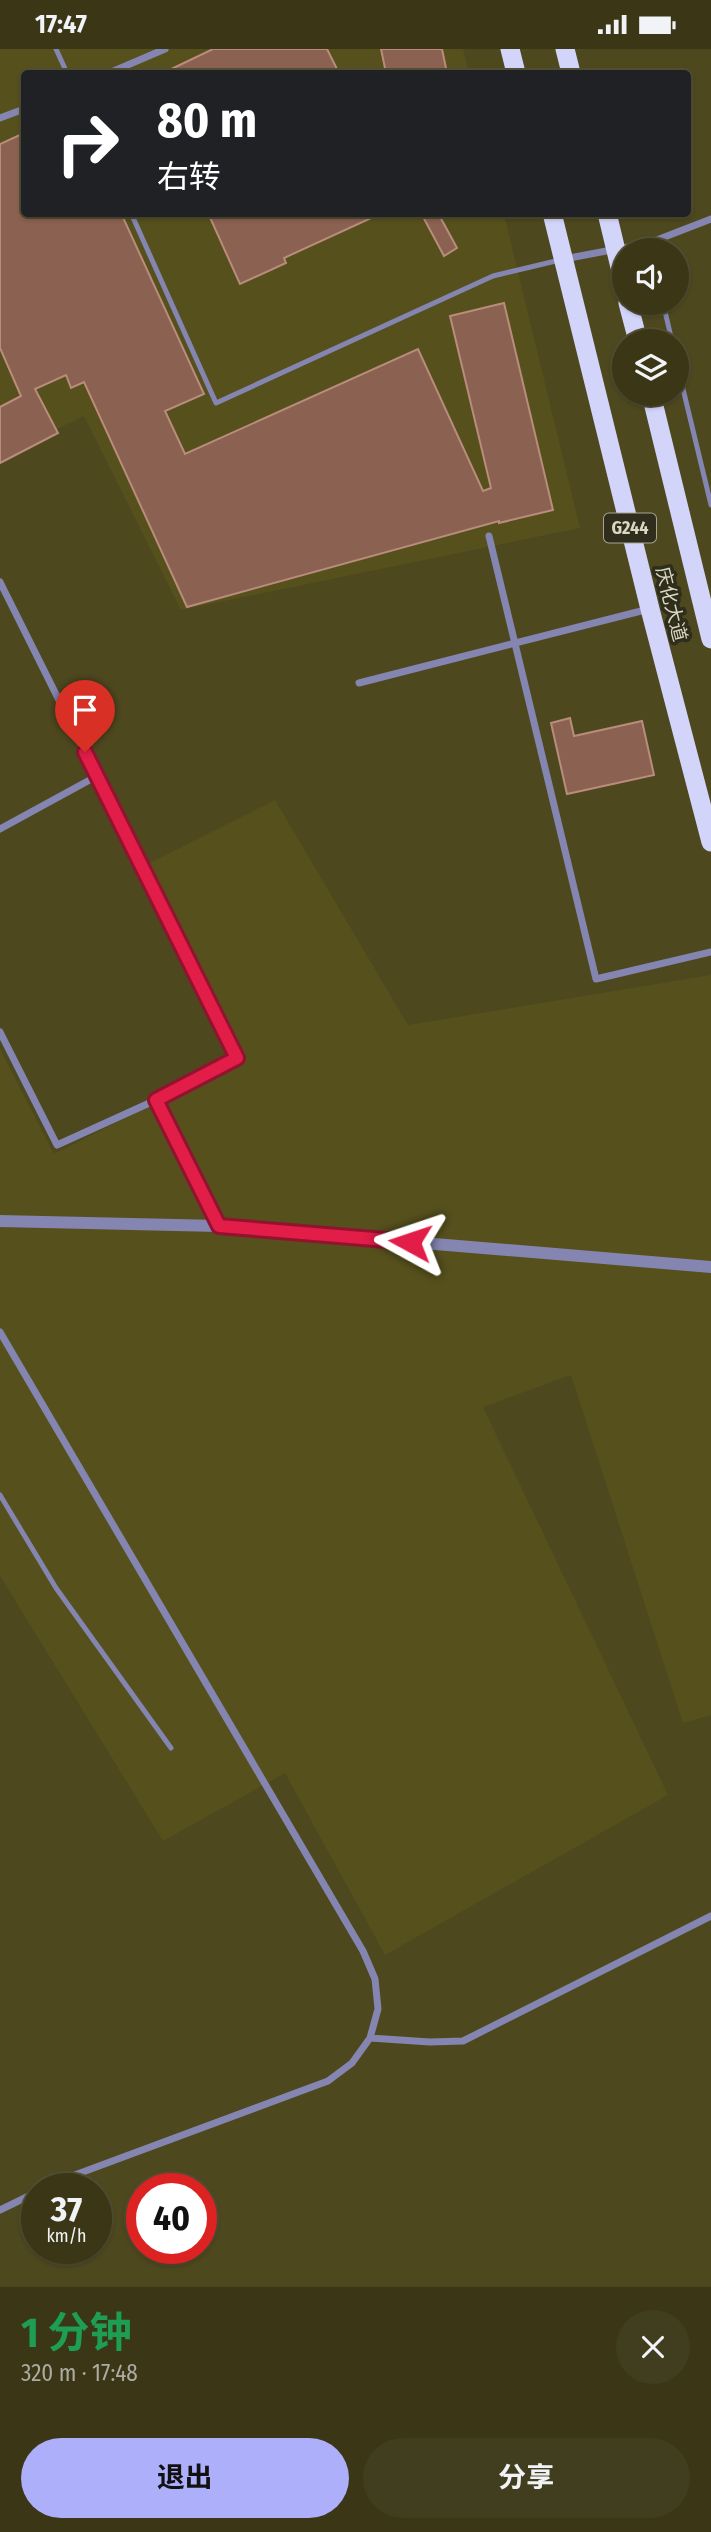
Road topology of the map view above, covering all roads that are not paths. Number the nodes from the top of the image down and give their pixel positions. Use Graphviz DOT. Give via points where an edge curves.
graph roads {
  1 [pos="56,49"];
  2 [pos="164,49"];
  3 [pos="510,49"];
  4 [pos="565,49"];
  5 [pos="66,70"];
  6 [pos="116,70"];
  7 [pos="515,70"];
  8 [pos="570,70"];
  9 [pos="21,110"];
  10 [pos="0,118"];
  11 [pos="133,217"];
  12 [pos="553,217"];
  13 [pos="608,217"];
  14 [pos="711,219"];
  15 [pos="612,238"];
  16 [pos="669,238"];
  17 [pos="612,251"];
  18 [pos="563,260"];
  19 [pos="654,406"];
  20 [pos="687,406"];
  21 [pos="711,505"];
  22 [pos="489,535"];
  23 [pos="0,582"];
  24 [pos="650,609"];
  25 [pos="711,639"];
  26 [pos="515,644"];
  27 [pos="359,683"];
  28 [pos="97,776"];
  29 [pos="0,829"];
  30 [pos="711,842"];
  31 [pos="711,952"];
  32 [pos="0,1032"];
  33 [pos="156,1100"];
  34 [pos="0,1221"];
  35 [pos="219,1226"];
  36 [pos="711,1267"];
  37 [pos="0,1332"];
  38 [pos="0,1495"];
  39 [pos="172,1748"];
  40 [pos="711,1916"];
  41 [pos="369,2038"];
  42 [pos="80,2173"];
  43 [pos="21,2200"];
  44 [pos="0,2210"];
  1 -- 5 [label="lane"];
  2 -- 6 [label="street"];
  3 -- 7 [label="highway"];
  4 -- 8 [label="highway"];
  9 -- 10 [label="street"];
  11 -- 18 [label="lane" via="216,403 493,276"];
  12 -- 18 [label="highway, 庆化大道 / G244"];
  13 -- 15 [label="highway"];
  14 -- 16 [label="street"];
  17 -- 18 [label="street"];
  18 -- 24 [label="highway, 庆化大道 / G244"];
  19 -- 25 [label="highway, 庆化大道 / G244"];
  20 -- 21 [label="lane"];
  22 -- 26 [label="street"];
  23 -- 28 [label="street"];
  24 -- 26 [label="street"];
  24 -- 30 [label="highway, 庆化大道 / G244"];
  26 -- 27 [label="street"];
  26 -- 31 [label="street" via="596,978"];
  28 -- 29 [label="street"];
  28 -- 33 [label="street" via="237,1058"];
  32 -- 33 [label="street" via="57,1145"];
  33 -- 35 [label="street"];
  34 -- 35 [label="street"];
  35 -- 36 [label="street"];
  37 -- 41 [label="street" via="363,1951 376,1979 378,2009"];
  38 -- 39 [label="lane" via="56,1588"];
  40 -- 41 [label="street" via="463,2041"];
  41 -- 42 [label="street" via="352,2063 328,2081"];
  43 -- 44 [label="street"];
}
